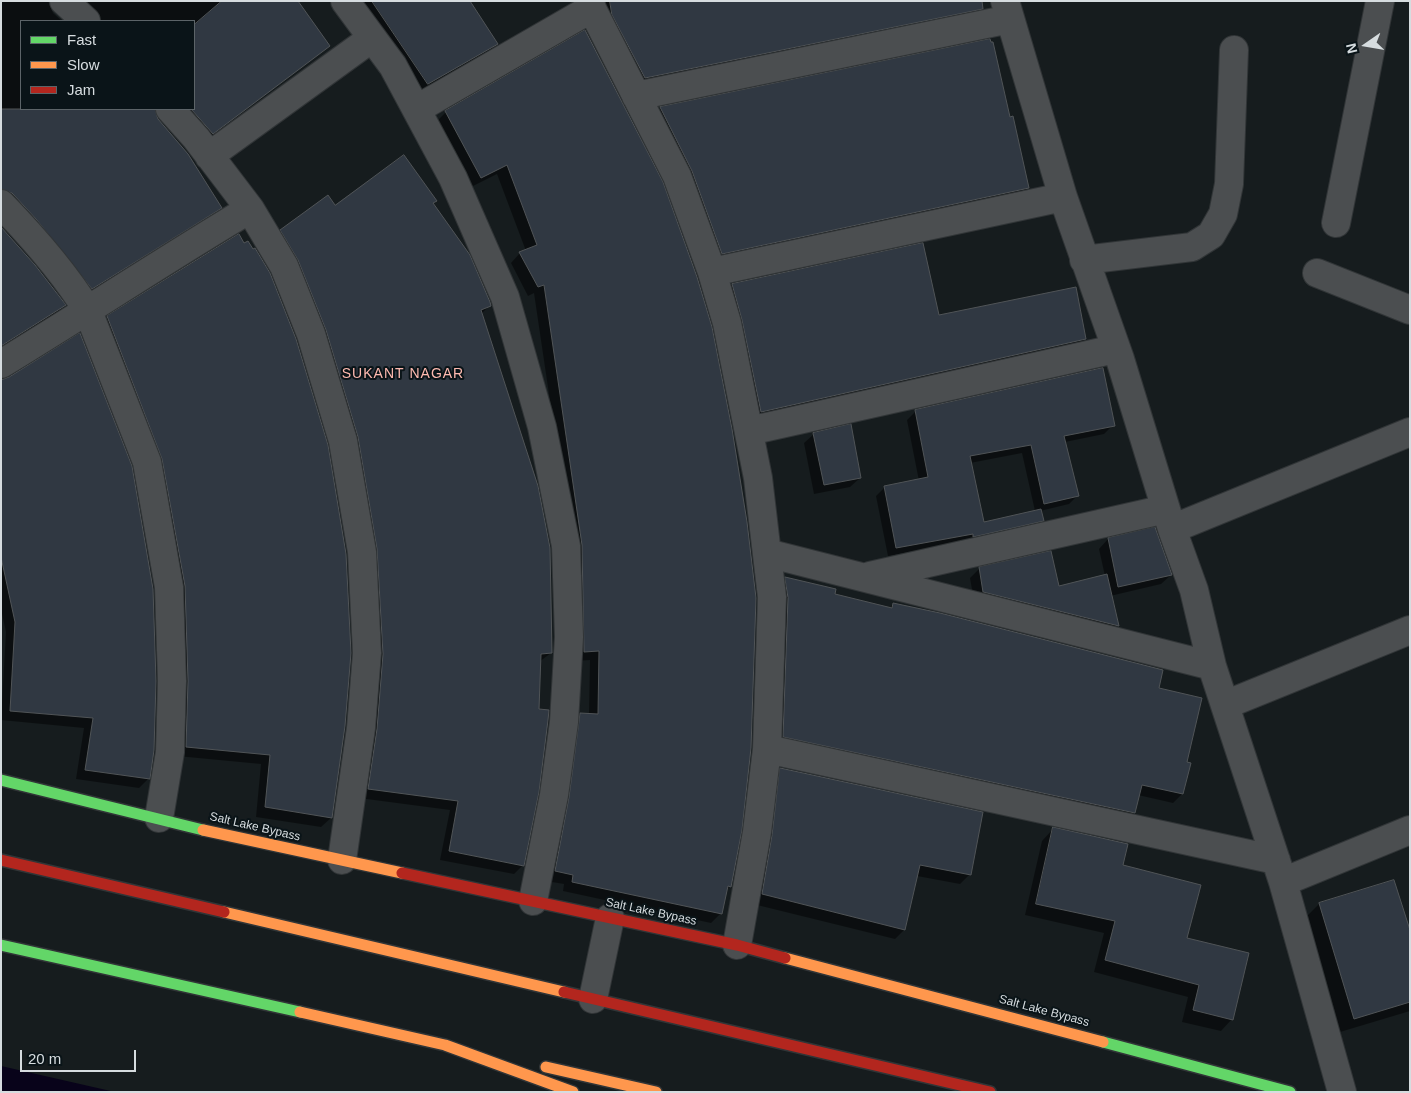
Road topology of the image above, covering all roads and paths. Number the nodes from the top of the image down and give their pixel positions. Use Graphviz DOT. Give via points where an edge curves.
graph roads {
  1 [pos="64,1"];
  2 [pos="345,1"];
  3 [pos="1380,1"];
  4 [pos="590,4"];
  5 [pos="1007,10"];
  6 [pos="85,20"];
  7 [pos="372,38"];
  8 [pos="1234,50"];
  9 [pos="636,96"];
  10 [pos="418,109"];
  11 [pos="171,110"];
  12 [pos="209,156"];
  13 [pos="1063,197"];
  14 [pos="1,204"];
  15 [pos="250,209"];
  16 [pos="1336,223"];
  17 [pos="1084,260"];
  18 [pos="712,272"];
  19 [pos="1317,274"];
  20 [pos="1410,310"];
  21 [pos="88,311"];
  22 [pos="1115,349"];
  23 [pos="1,364"];
  24 [pos="749,431"];
  25 [pos="1410,432"];
  26 [pos="1169,519"];
  27 [pos="767,553"];
  28 [pos="864,578"];
  29 [pos="1410,630"];
  30 [pos="1212,666"];
  31 [pos="1225,704"];
  32 [pos="767,749"];
  33 [pos="1,780"];
  34 [pos="159,818"];
  35 [pos="1410,830"];
  36 [pos="1,860"];
  37 [pos="342,860"];
  38 [pos="1279,871"];
  39 [pos="532,901"];
  40 [pos="610,918"];
  41 [pos="1,945"];
  42 [pos="737,945"];
  43 [pos="593,999"];
  44 [pos="445,1045"];
  45 [pos="573,1092"];
  46 [pos="656,1092"];
  47 [pos="990,1092"];
  48 [pos="1290,1092"];
  49 [pos="1342,1092"];
  1 -- 6 [label="street"];
  2 -- 7 [label="street"];
  3 -- 16 [label="street"];
  4 -- 9 [label="street"];
  4 -- 10 [label="street"];
  5 -- 9 [label="street"];
  5 -- 13 [label="street"];
  7 -- 10 [label="street"];
  7 -- 12 [label="street"];
  8 -- 17 [label="street" via="1229,184 1223,214 1211,235 1192,247"];
  9 -- 18 [label="street" via="677,176"];
  10 -- 39 [label="street" via="453,178 505,297 542,427 566,546 569,637 564,722 554,795"];
  11 -- 12 [label="street"];
  12 -- 15 [label="street"];
  13 -- 17 [label="street"];
  13 -- 18 [label="street"];
  14 -- 21 [label="street" via="70,284"];
  15 -- 21 [label="street"];
  15 -- 37 [label="street" via="284,266 311,334 343,442 362,552 367,653 361,728"];
  17 -- 22 [label="street"];
  18 -- 24 [label="street" via="727,323"];
  19 -- 20 [label="street"];
  21 -- 23 [label="street"];
  21 -- 34 [label="street" via="147,462 169,587 170,752"];
  22 -- 24 [label="street"];
  22 -- 26 [label="street"];
  24 -- 27 [label="street"];
  25 -- 26 [label="street"];
  26 -- 28 [label="street"];
  26 -- 30 [label="street" via="1194,590"];
  27 -- 28 [label="street"];
  27 -- 32 [label="street" via="772,597"];
  28 -- 30 [label="street"];
  29 -- 31 [label="street"];
  30 -- 31 [label="street"];
  31 -- 38 [label="street"];
  32 -- 38 [label="street"];
  32 -- 42 [label="street" via="757,832"];
  33 -- 34 [label="main road, Salt Lake Bypass"];
  34 -- 37 [label="main road, Salt Lake Bypass"];
  35 -- 38 [label="street"];
  36 -- 43 [label="main road"];
  37 -- 39 [label="main road, Salt Lake Bypass"];
  38 -- 49 [label="street"];
  39 -- 40 [label="main road, Salt Lake Bypass"];
  40 -- 42 [label="main road, Salt Lake Bypass"];
  40 -- 43 [label="street"];
  41 -- 44 [label="main road"];
  42 -- 48 [label="main road, Salt Lake Bypass"];
  43 -- 47 [label="main road"];
  44 -- 45 [label="main road"];
  44 -- 46 [label="main road"];
}
